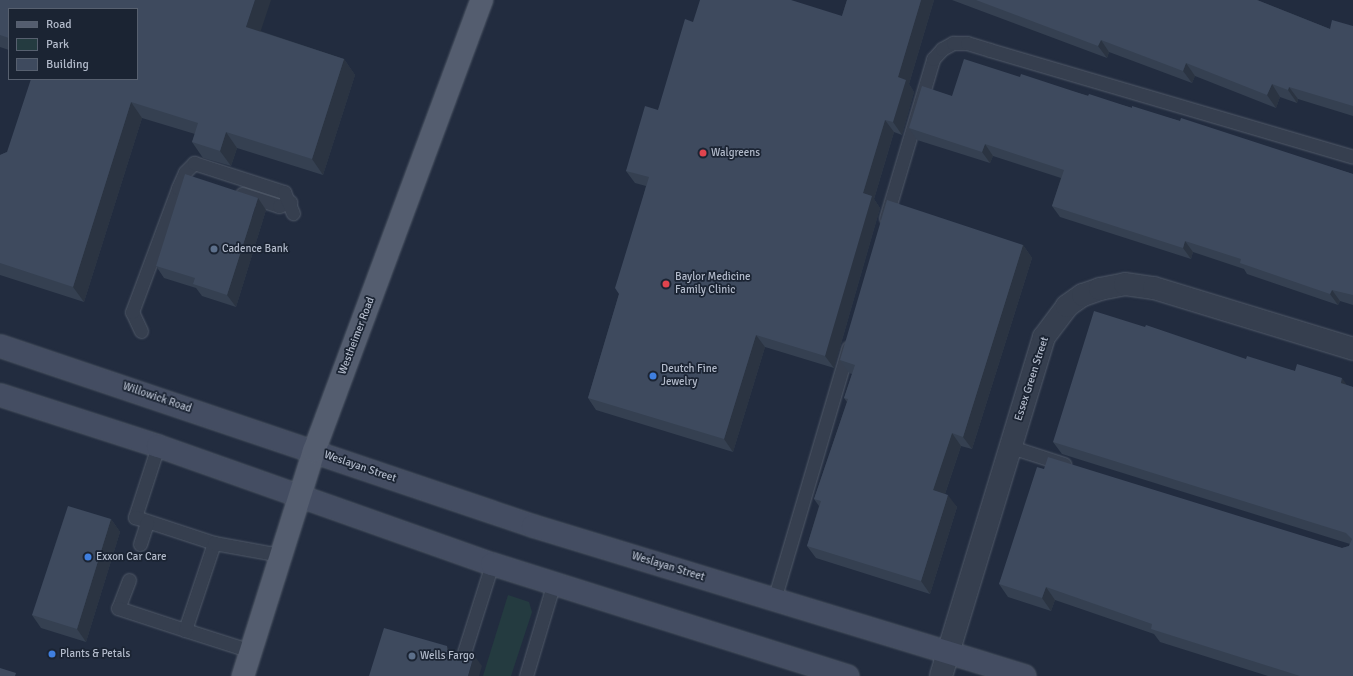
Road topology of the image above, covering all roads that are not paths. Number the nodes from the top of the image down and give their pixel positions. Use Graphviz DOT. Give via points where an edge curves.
graph roads {
  1 [pos="482,0"];
  2 [pos="1353,157"];
  3 [pos="198,180"];
  4 [pos="178,188"];
  5 [pos="228,189"];
  6 [pos="882,231"];
  7 [pos="141,331"];
  8 [pos="850,339"];
  9 [pos="0,346"];
  10 [pos="1353,349"];
  11 [pos="0,395"];
  12 [pos="158,446"];
  13 [pos="1011,447"];
  14 [pos="314,451"];
  15 [pos="1079,468"];
  16 [pos="299,496"];
  17 [pos="147,522"];
  18 [pos="214,543"];
  19 [pos="140,544"];
  20 [pos="281,555"];
  21 [pos="492,564"];
  22 [pos="129,580"];
  23 [pos="554,582"];
  24 [pos="774,600"];
  25 [pos="185,630"];
  26 [pos="251,651"];
  27 [pos="948,652"];
  28 [pos="462,660"];
  29 [pos="814,671"];
  30 [pos="243,676"];
  31 [pos="526,676"];
  32 [pos="848,676"];
  33 [pos="941,676"];
  34 [pos="1025,676"];
  1 -- 14 [label="main road, Westheimer Road"];
  2 -- 6 [label="lane" via="975,46 953,43 942,49 933,59"];
  3 -- 4 [label="lane" via="191,177"];
  4 -- 5 [label="lane" via="185,172 194,163 284,192 292,208"];
  4 -- 7 [label="lane" via="132,312"];
  8 -- 24 [label="lane"];
  9 -- 14 [label="main road, Willowick Road"];
  10 -- 13 [label="street, Essex Green Street" via="1154,288 1125,284 1100,289 1067,306 1044,337"];
  11 -- 12 [label="main road"];
  12 -- 16 [label="main road"];
  12 -- 17 [label="lane" via="135,517"];
  13 -- 15 [label="lane"];
  13 -- 27 [label="street, Essex Green Street"];
  14 -- 16 [label="main road, Westheimer Road"];
  14 -- 24 [label="main road, Weslayan Street" via="533,526"];
  16 -- 20 [label="main road, Westheimer Road"];
  16 -- 21 [label="main road"];
  17 -- 18 [label="lane"];
  17 -- 19 [label="lane"];
  18 -- 20 [label="lane"];
  18 -- 25 [label="lane"];
  20 -- 26 [label="main road, Westheimer Road"];
  21 -- 23 [label="main road"];
  21 -- 28 [label="lane"];
  22 -- 25 [label="lane" via="118,608"];
  23 -- 29 [label="main road"];
  23 -- 31 [label="lane"];
  24 -- 27 [label="main road, Weslayan Street"];
  25 -- 26 [label="lane"];
  26 -- 30 [label="main road, Westheimer Road"];
  27 -- 33 [label="street, Essex Green Street"];
  27 -- 34 [label="main road, Weslayan Street"];
  29 -- 32 [label="main road"];
}
